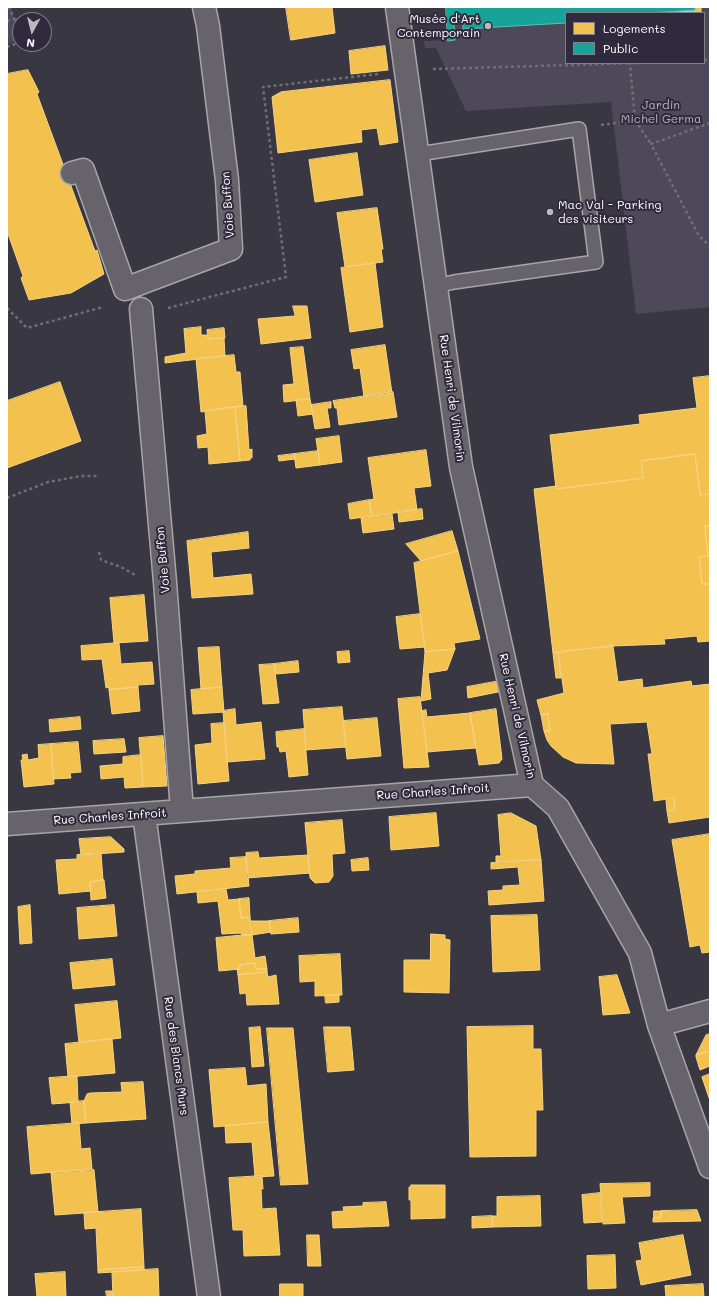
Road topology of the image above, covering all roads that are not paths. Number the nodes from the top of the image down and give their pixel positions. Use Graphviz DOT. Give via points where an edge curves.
graph roads {
  1 [pos="204,7"];
  2 [pos="397,7"];
  3 [pos="419,154"];
  4 [pos="72,173"];
  5 [pos="436,286"];
  6 [pos="141,312"];
  7 [pos="532,785"];
  8 [pos="182,811"];
  9 [pos="144,814"];
  10 [pos="7,824"];
  11 [pos="710,1011"];
  12 [pos="659,1025"];
  13 [pos="710,1168"];
  14 [pos="209,1297"];
  1 -- 4 [label="street, Voie Buffon" via="227,180 231,250 125,289 83,170"];
  2 -- 3 [label="street, Rue Henri de Vilmorin"];
  3 -- 5 [label="street, Rue Henri de Vilmorin"];
  3 -- 5 [label="lane" via="579,129 596,262"];
  5 -- 7 [label="street, Rue Henri de Vilmorin" via="461,466"];
  6 -- 8 [label="street, Voie Buffon"];
  7 -- 8 [label="street, Rue Charles Infroit"];
  7 -- 12 [label="street" via="558,808 640,953"];
  8 -- 9 [label="street, Rue Charles Infroit"];
  9 -- 10 [label="street, Rue Charles Infroit"];
  9 -- 14 [label="street, Rue des Blancs Murs"];
  11 -- 12 [label="street"];
  12 -- 13 [label="street"];
}
